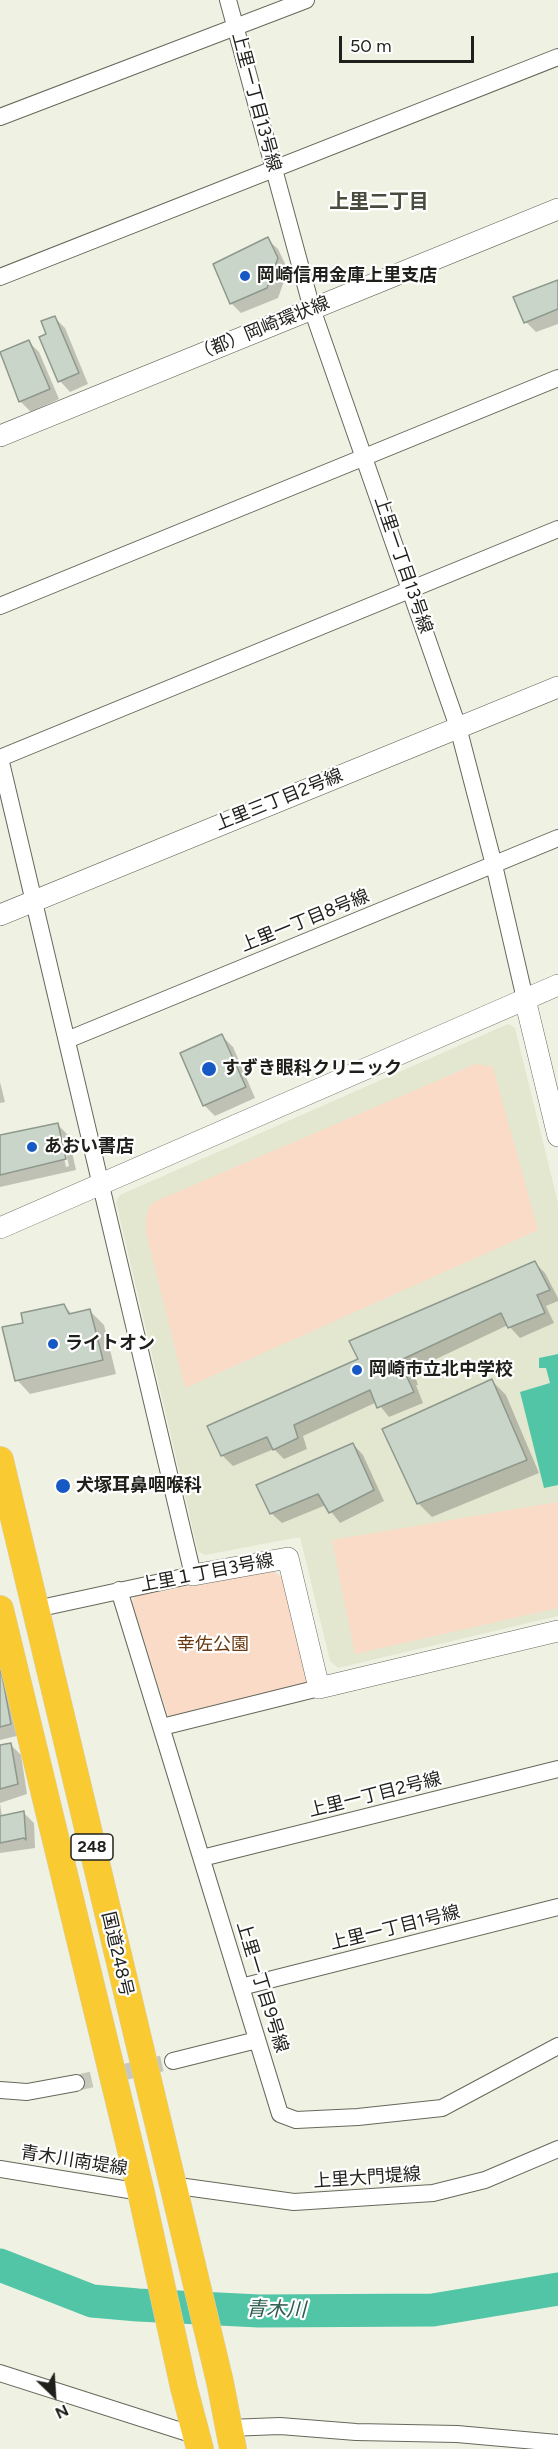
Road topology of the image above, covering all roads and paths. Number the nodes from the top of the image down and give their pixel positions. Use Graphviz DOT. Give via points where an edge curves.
graph roads {
  1 [pos="228,0"];
  2 [pos="306,0"];
  3 [pos="236,27"];
  4 [pos="558,57"];
  5 [pos="0,117"];
  6 [pos="274,169"];
  7 [pos="558,209"];
  8 [pos="0,277"];
  9 [pos="312,309"];
  10 [pos="558,378"];
  11 [pos="0,436"];
  12 [pos="366,458"];
  13 [pos="558,530"];
  14 [pos="412,590"];
  15 [pos="0,606"];
  16 [pos="558,687"];
  17 [pos="458,727"];
  18 [pos="0,758"];
  19 [pos="558,838"];
  20 [pos="494,865"];
  21 [pos="34,901"];
  22 [pos="0,915"];
  23 [pos="558,985"];
  24 [pos="525,999"];
  25 [pos="67,1040"];
  26 [pos="556,1122"];
  27 [pos="101,1185"];
  28 [pos="0,1228"];
  29 [pos="0,1460"];
  30 [pos="193,1575"];
  31 [pos="119,1590"];
  32 [pos="36,1610"];
  33 [pos="0,1612"];
  34 [pos="558,1631"];
  35 [pos="319,1688"];
  36 [pos="162,1727"];
  37 [pos="558,1769"];
  38 [pos="202,1858"];
  39 [pos="558,1907"];
  40 [pos="241,1987"];
  41 [pos="257,2040"];
  42 [pos="558,2046"];
  43 [pos="173,2061"];
  44 [pos="76,2083"];
  45 [pos="0,2090"];
  46 [pos="558,2149"];
  47 [pos="0,2169"];
  48 [pos="171,2185"];
  49 [pos="141,2192"];
  50 [pos="0,2373"];
  51 [pos="230,2439"];
  52 [pos="199,2443"];
  53 [pos="558,2443"];
  1 -- 3 [label="street, 上里一丁目13号線"];
  2 -- 3 [label="street"];
  3 -- 5 [label="street"];
  3 -- 6 [label="street, 上里一丁目13号線"];
  4 -- 6 [label="street"];
  6 -- 8 [label="street"];
  6 -- 9 [label="street, 上里一丁目13号線"];
  7 -- 9 [label="street, （都）岡崎環状線"];
  9 -- 11 [label="street, （都）岡崎環状線"];
  9 -- 12 [label="street, 上里一丁目13号線"];
  10 -- 12 [label="street"];
  12 -- 14 [label="street, 上里一丁目13号線"];
  12 -- 15 [label="street"];
  13 -- 14 [label="street"];
  14 -- 17 [label="street, 上里一丁目13号線"];
  14 -- 18 [label="street"];
  16 -- 17 [label="street, 上里三丁目2号線"];
  17 -- 20 [label="street, 上里一丁目13号線"];
  17 -- 21 [label="street, 上里三丁目2号線"];
  18 -- 21 [label="street"];
  19 -- 20 [label="street, 上里一丁目8号線"];
  20 -- 24 [label="street, 上里一丁目13号線"];
  20 -- 25 [label="street, 上里一丁目8号線"];
  21 -- 22 [label="street, 上里三丁目2号線"];
  21 -- 25 [label="street"];
  23 -- 24 [label="street"];
  24 -- 26 [label="street, 上里一丁目13号線"];
  24 -- 27 [label="street"];
  25 -- 27 [label="street"];
  27 -- 28 [label="street"];
  27 -- 30 [label="street"];
  29 -- 32 [label="highway, 国道248号 / 248"];
  30 -- 31 [label="street, 上里１丁目3号線"];
  30 -- 35 [label="street, 上里１丁目3号線" via="288,1558"];
  31 -- 32 [label="street, 上里１丁目3号線"];
  31 -- 36 [label="street, 上里一丁目9号線"];
  32 -- 48 [label="highway, 国道248号 / 248"];
  33 -- 49 [label="highway, 国道248号 / 248"];
  34 -- 35 [label="street"];
  35 -- 36 [label="street"];
  36 -- 38 [label="street, 上里一丁目9号線"];
  37 -- 38 [label="street, 上里一丁目2号線"];
  38 -- 40 [label="street, 上里一丁目9号線"];
  39 -- 40 [label="street, 上里一丁目1号線"];
  40 -- 41 [label="street, 上里一丁目9号線"];
  41 -- 42 [label="street, 上里一丁目9号線" via="280,2114 296,2120 442,2108"];
  41 -- 43 [label="street"];
  44 -- 45 [label="street" via="27,2092"];
  46 -- 48 [label="street, 上里大門堤線" via="485,2180 434,2193 294,2202"];
  47 -- 49 [label="street, 青木川南堤線"];
  48 -- 51 [label="highway, 国道248号 / 248" via="220,2382"];
  49 -- 52 [label="highway, 国道248号 / 248"];
  50 -- 52 [label="street"];
  51 -- 53 [label="street" via="280,2426"];
}
